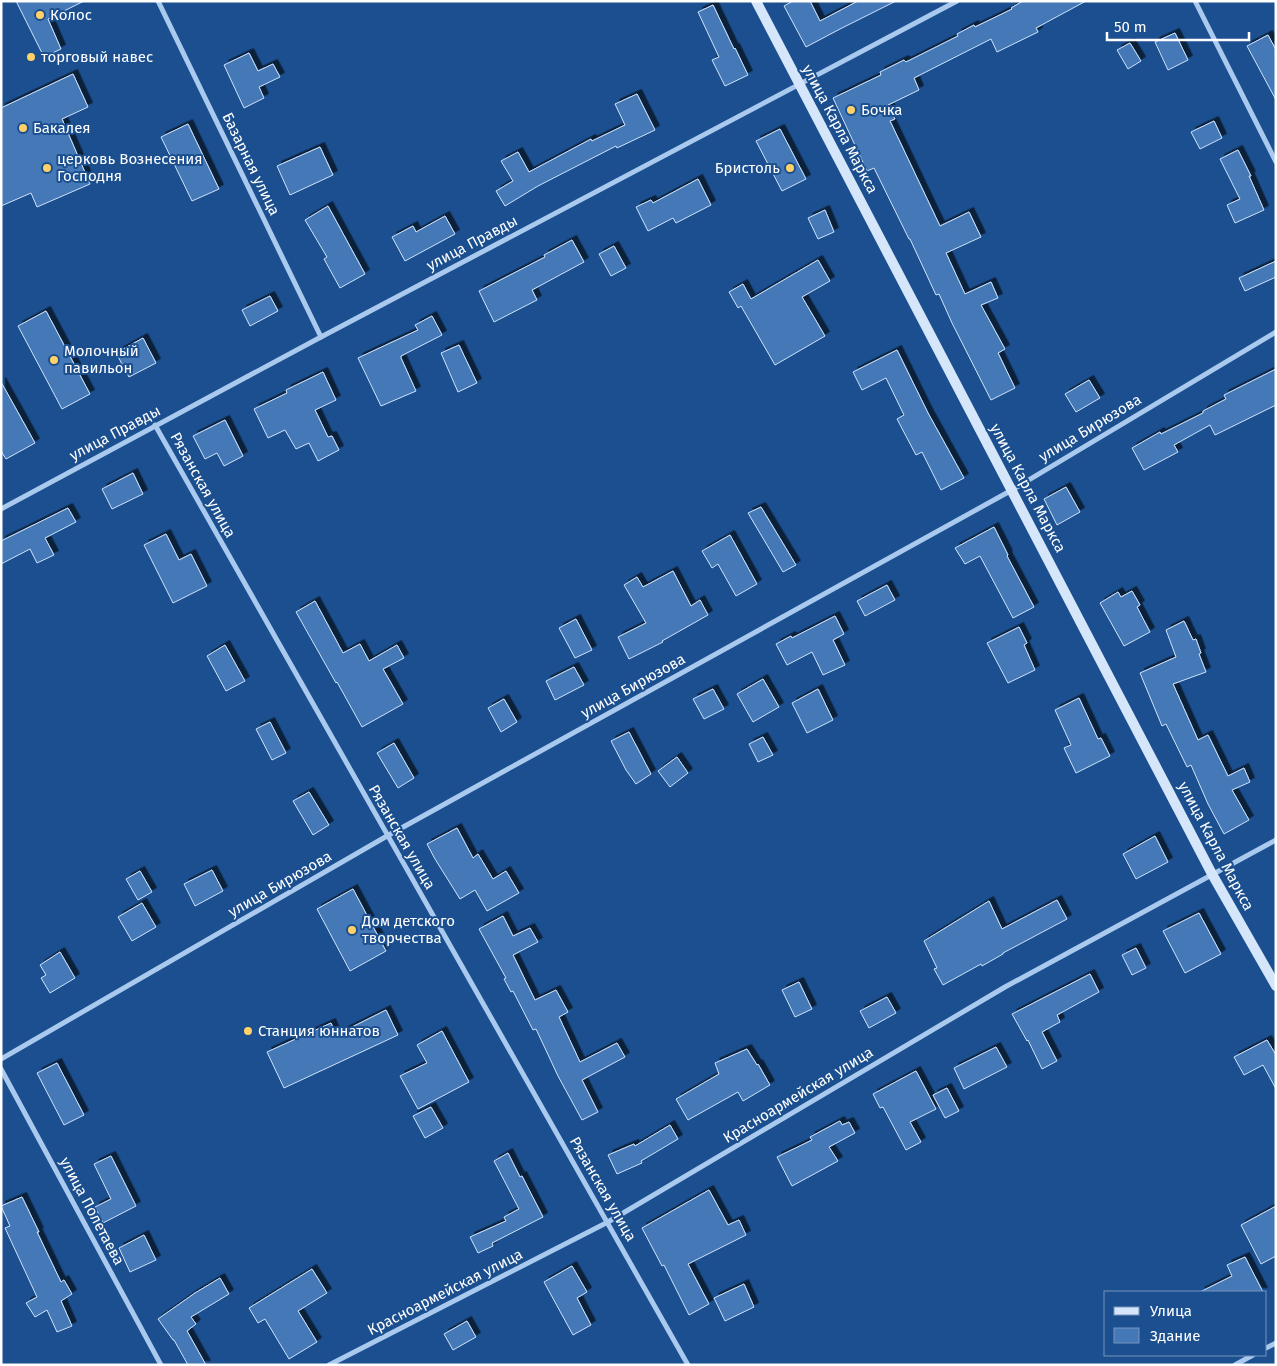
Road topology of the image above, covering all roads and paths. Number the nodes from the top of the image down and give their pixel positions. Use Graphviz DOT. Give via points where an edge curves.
graph roads {
  1 [pos="158,1"];
  2 [pos="756,1"];
  3 [pos="957,1"];
  4 [pos="1195,1"];
  5 [pos="800,84"];
  6 [pos="1276,162"];
  7 [pos="1276,332"];
  8 [pos="321,337"];
  9 [pos="155,426"];
  10 [pos="1012,490"];
  11 [pos="1,509"];
  12 [pos="387,836"];
  13 [pos="1276,840"];
  14 [pos="1212,874"];
  15 [pos="1276,986"];
  16 [pos="1,1058"];
  17 [pos="1,1070"];
  18 [pos="608,1222"];
  19 [pos="1251,1356"];
  20 [pos="161,1365"];
  21 [pos="329,1365"];
  22 [pos="688,1365"];
  23 [pos="1235,1365"];
  1 -- 8 [label="street, Базарная улица"];
  2 -- 5 [label="main road, улица Карла Маркса"];
  3 -- 5 [label="street, улица Правды"];
  4 -- 6 [label="street"];
  5 -- 8 [label="street, улица Правды"];
  5 -- 10 [label="main road, улица Карла Маркса"];
  7 -- 10 [label="street, улица Бирюзова"];
  8 -- 9 [label="street, улица Правды"];
  9 -- 11 [label="street, улица Правды"];
  9 -- 12 [label="street, Рязанская улица"];
  10 -- 12 [label="street, улица Бирюзова"];
  10 -- 14 [label="main road, улица Карла Маркса"];
  12 -- 16 [label="street, улица Бирюзова"];
  12 -- 18 [label="street, Рязанская улица"];
  13 -- 14 [label="street, Красноармейская улица"];
  14 -- 15 [label="main road, улица Карла Маркса"];
  14 -- 18 [label="street, Красноармейская улица" via="1005,987"];
  17 -- 20 [label="street, улица Полетаева"];
  18 -- 21 [label="street, Красноармейская улица"];
  18 -- 22 [label="street, Рязанская улица"];
  19 -- 23 [label="street"];
}
